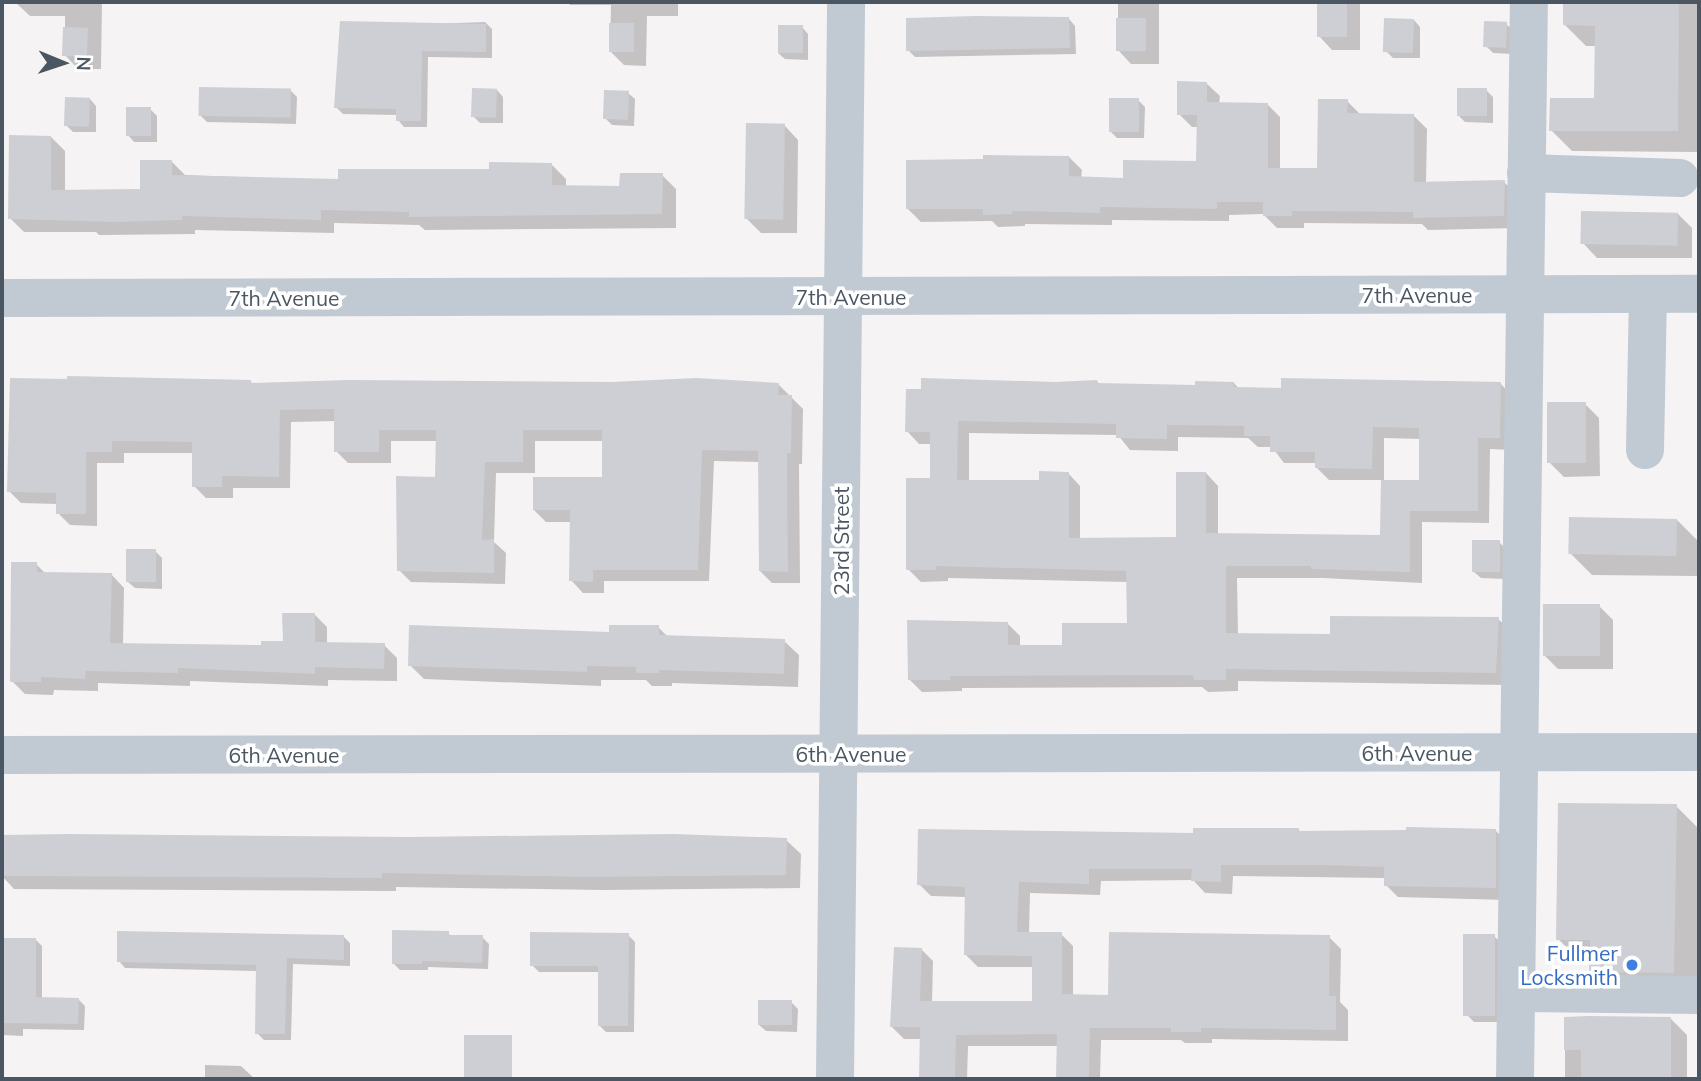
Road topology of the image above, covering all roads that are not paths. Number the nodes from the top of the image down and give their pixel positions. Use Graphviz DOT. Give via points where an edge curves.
graph roads {
  1 [pos="846,2"];
  2 [pos="1529,2"];
  3 [pos="1527,173"];
  4 [pos="1680,178"];
  5 [pos="1525,294"];
  6 [pos="1648,294"];
  7 [pos="1699,294"];
  8 [pos="842,297"];
  9 [pos="2,298"];
  10 [pos="1645,450"];
  11 [pos="1699,752"];
  12 [pos="1520,753"];
  13 [pos="840,754"];
  14 [pos="2,755"];
  15 [pos="1516,993"];
  16 [pos="1699,995"];
  17 [pos="835,1079"];
  18 [pos="1515,1079"];
  1 -- 8 [label="street, 23rd Street"];
  2 -- 3 [label="street"];
  3 -- 4 [label="street"];
  3 -- 5 [label="street"];
  5 -- 6 [label="street, 7th Avenue"];
  5 -- 8 [label="street, 7th Avenue"];
  5 -- 12 [label="street"];
  6 -- 7 [label="street, 7th Avenue"];
  6 -- 10 [label="street"];
  8 -- 9 [label="street, 7th Avenue"];
  8 -- 13 [label="street, 23rd Street"];
  11 -- 12 [label="street, 6th Avenue"];
  12 -- 13 [label="street, 6th Avenue"];
  12 -- 15 [label="street"];
  13 -- 14 [label="street, 6th Avenue"];
  13 -- 17 [label="street, 23rd Street"];
  15 -- 16 [label="street"];
  15 -- 18 [label="street"];
}
